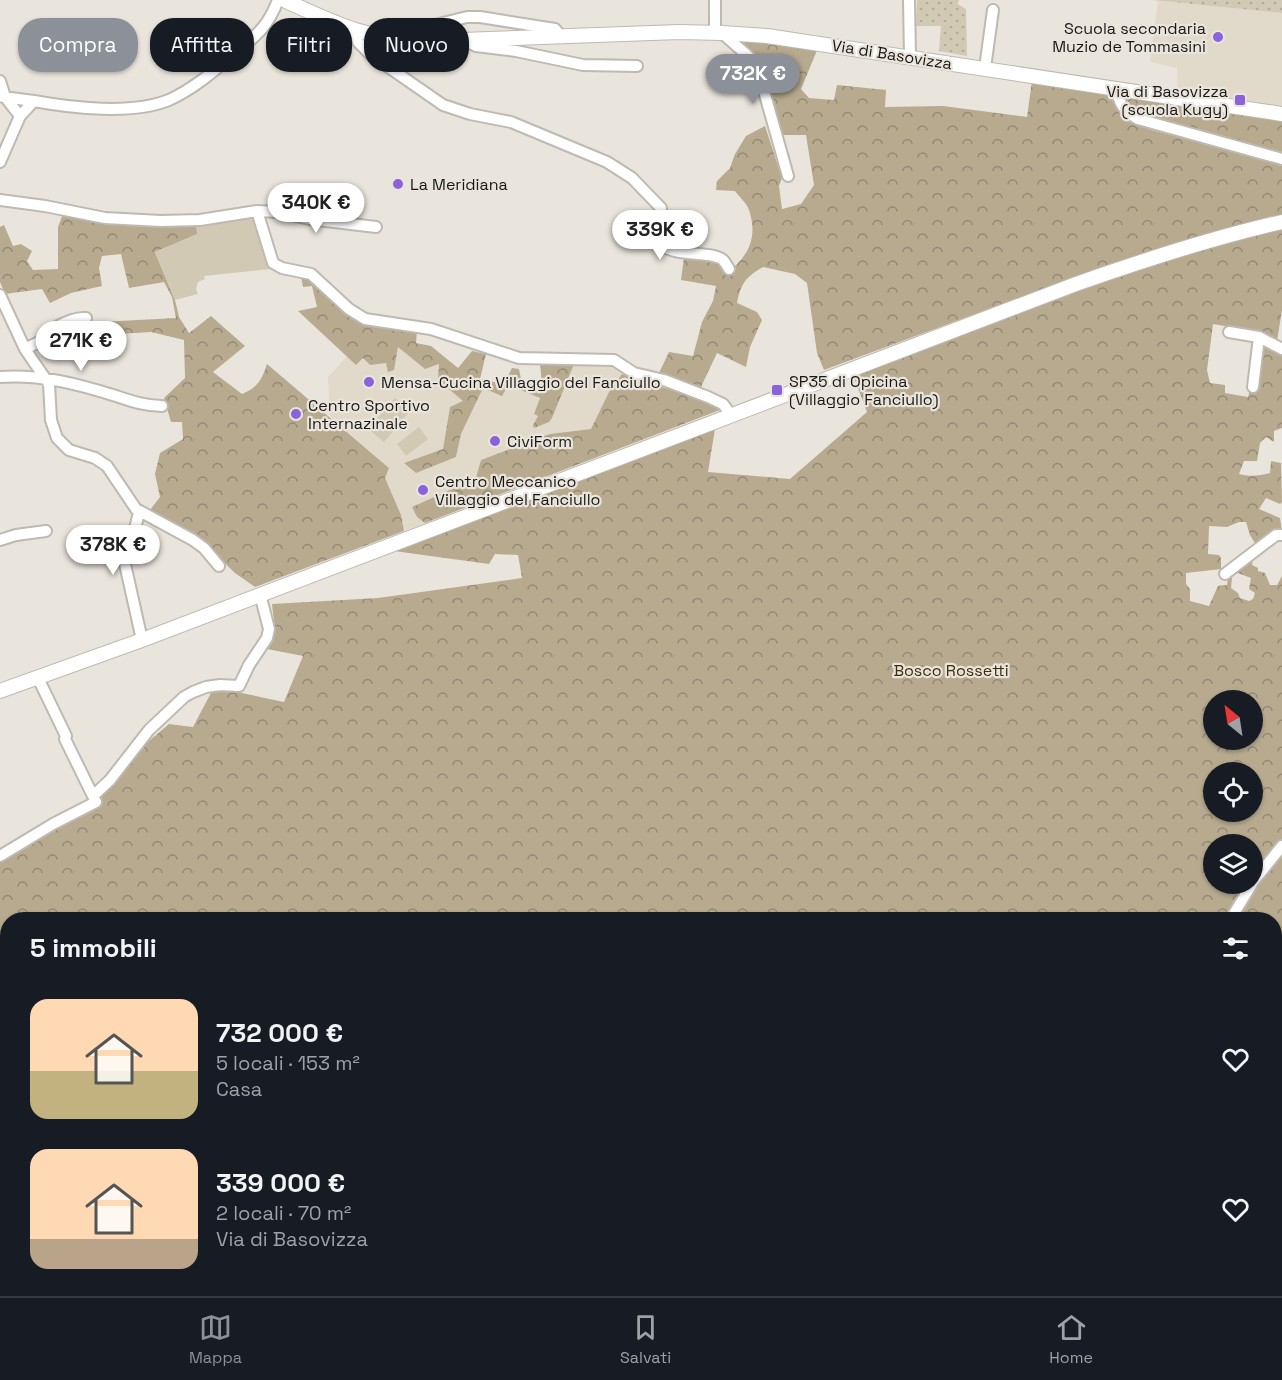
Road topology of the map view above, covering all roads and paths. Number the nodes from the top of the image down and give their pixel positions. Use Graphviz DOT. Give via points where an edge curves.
graph roads {
  1 [pos="278,0"];
  2 [pos="284,0"];
  3 [pos="715,0"];
  4 [pos="909,0"];
  5 [pos="993,10"];
  6 [pos="463,18"];
  7 [pos="355,31"];
  8 [pos="364,33"];
  9 [pos="718,33"];
  10 [pos="561,36"];
  11 [pos="471,39"];
  12 [pos="910,57"];
  13 [pos="637,66"];
  14 [pos="985,68"];
  15 [pos="0,81"];
  16 [pos="1117,88"];
  17 [pos="3,97"];
  18 [pos="34,101"];
  19 [pos="1282,114"];
  20 [pos="20,116"];
  21 [pos="1282,159"];
  22 [pos="0,162"];
  23 [pos="788,176"];
  24 [pos="0,200"];
  25 [pos="257,211"];
  26 [pos="1282,222"];
  27 [pos="376,227"];
  28 [pos="729,269"];
  29 [pos="0,295"];
  30 [pos="86,318"];
  31 [pos="1229,332"];
  32 [pos="1259,337"];
  33 [pos="25,349"];
  34 [pos="1282,349"];
  35 [pos="0,377"];
  36 [pos="46,378"];
  37 [pos="1253,387"];
  38 [pos="162,406"];
  39 [pos="731,415"];
  40 [pos="139,512"];
  41 [pos="46,531"];
  42 [pos="1282,535"];
  43 [pos="0,540"];
  44 [pos="219,566"];
  45 [pos="1225,574"];
  46 [pos="260,594"];
  47 [pos="142,640"];
  48 [pos="39,678"];
  49 [pos="0,692"];
  50 [pos="93,796"];
  51 [pos="1282,846"];
  52 [pos="0,856"];
  53 [pos="1263,869"];
  54 [pos="1245,894"];
  55 [pos="1235,912"];
  1 -- 18 [label="street" via="264,29 205,79 166,101 84,109"];
  2 -- 7 [label="main road, Via di Basovizza"];
  3 -- 9 [label="street"];
  4 -- 12 [label="street"];
  5 -- 14 [label="street"];
  6 -- 10 [label="street" via="480,17 555,29"];
  7 -- 8 [label="main road, Via di Basovizza"];
  7 -- 28 [label="street" via="358,42 371,55 442,105 512,122 624,171 661,208 662,247 717,258"];
  9 -- 10 [label="main road, Via di Basovizza"];
  9 -- 12 [label="main road, Via di Basovizza"];
  9 -- 23 [label="street" via="756,63"];
  10 -- 11 [label="main road, Via di Basovizza"];
  11 -- 13 [label="street" via="476,46 583,65"];
  12 -- 14 [label="main road, Via di Basovizza"];
  14 -- 16 [label="main road, Via di Basovizza"];
  15 -- 17 [label="street"];
  16 -- 19 [label="main road, Via di Basovizza"];
  16 -- 21 [label="street" via="1121,105 1138,119"];
  17 -- 18 [label="street"];
  17 -- 20 [label="street"];
  18 -- 20 [label="street"];
  20 -- 22 [label="street"];
  24 -- 25 [label="street" via="105,218 161,221 212,219"];
  25 -- 27 [label="street"];
  25 -- 39 [label="street" via="273,263 311,274 358,316 431,328 519,358 614,360 634,373 716,400"];
  26 -- 39 [label="main road" via="1151,257"];
  29 -- 33 [label="street"];
  30 -- 33 [label="street" via="60,325 57,333"];
  31 -- 32 [label="street"];
  32 -- 34 [label="street"];
  32 -- 37 [label="street"];
  33 -- 36 [label="street"];
  35 -- 36 [label="street"];
  36 -- 38 [label="street" via="141,405"];
  36 -- 40 [label="street" via="57,438 69,450 107,466"];
  39 -- 46 [label="main road"];
  40 -- 44 [label="street" via="193,540"];
  40 -- 47 [label="street" via="124,549 124,564"];
  41 -- 43 [label="street"];
  42 -- 45 [label="street"];
  46 -- 47 [label="main road"];
  46 -- 50 [label="street" via="267,638 239,686 206,687 184,698 149,730"];
  47 -- 48 [label="main road"];
  48 -- 49 [label="main road"];
  48 -- 50 [label="street"];
  50 -- 52 [label="street" via="96,802"];
  51 -- 53 [label="street"];
  54 -- 55 [label="street"];
}
